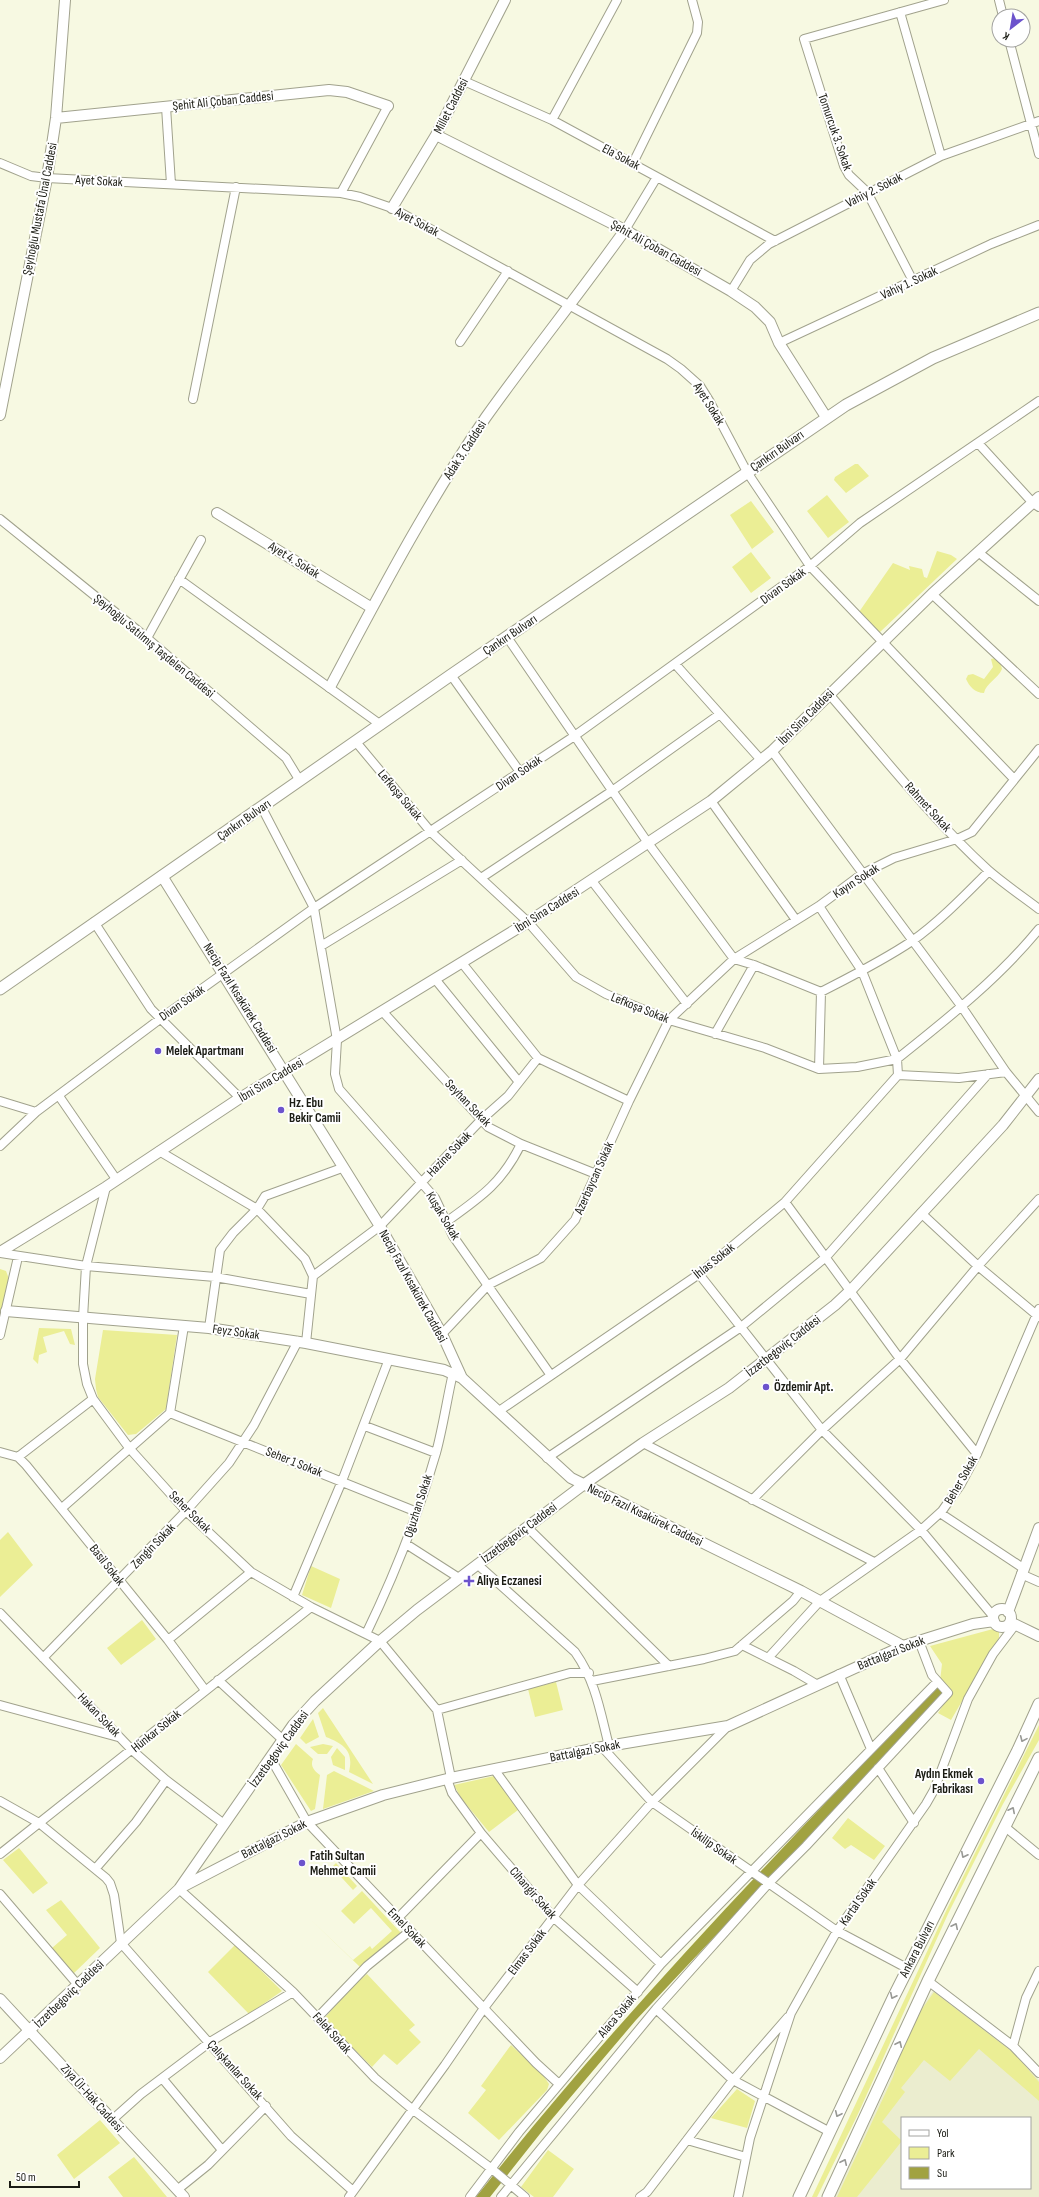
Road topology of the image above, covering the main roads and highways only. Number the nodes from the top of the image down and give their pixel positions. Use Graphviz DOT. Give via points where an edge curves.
graph roads {
  1 [pos="1039,313"];
  2 [pos="0,989"];
  3 [pos="1039,1704"];
  4 [pos="1039,1758"];
  5 [pos="799,2197"];
  6 [pos="828,2197"];
  1 -- 2 [label="main road, Çankırı Bulvarı" via="909,369 826,417"];
  3 -- 5 [label="main road, Ankara Bulvarı, one-way" via="892,1998"];
  6 -- 4 [label="main road, Ankara Bulvarı, one-way" via="928,1981"];
}
